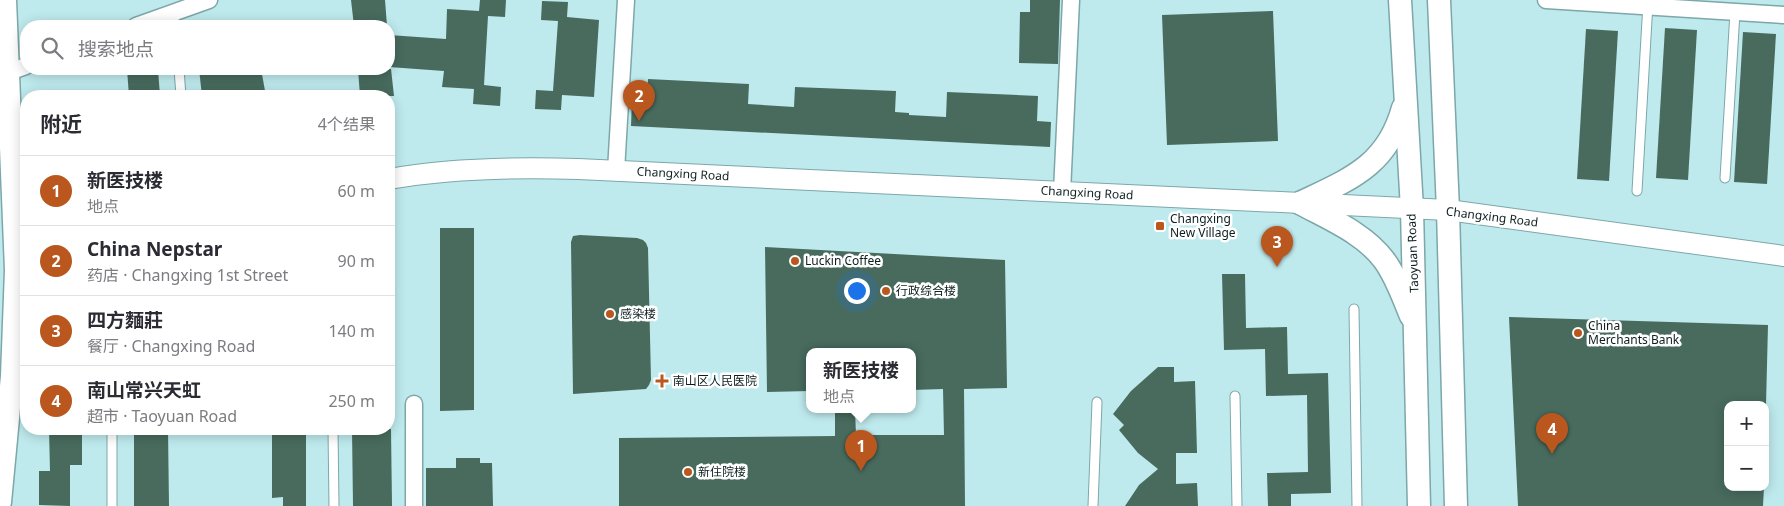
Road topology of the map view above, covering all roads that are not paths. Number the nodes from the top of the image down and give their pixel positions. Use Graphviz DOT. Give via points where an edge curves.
graph roads {
  1 [pos="5,0"];
  2 [pos="209,0"];
  3 [pos="626,0"];
  4 [pos="1071,0"];
  5 [pos="1400,0"];
  6 [pos="1439,0"];
  7 [pos="1546,0"];
  8 [pos="1648,3"];
  9 [pos="1735,12"];
  10 [pos="1784,15"];
  11 [pos="174,20"];
  12 [pos="12,70"];
  13 [pos="179,75"];
  14 [pos="180,90"];
  15 [pos="1405,92"];
  16 [pos="616,171"];
  17 [pos="395,178"];
  18 [pos="1725,178"];
  19 [pos="1637,191"];
  20 [pos="1062,192"];
  21 [pos="1300,203"];
  22 [pos="1412,209"];
  23 [pos="1448,210"];
  24 [pos="1784,256"];
  25 [pos="14,270"];
  26 [pos="1354,309"];
  27 [pos="1415,326"];
  28 [pos="1235,396"];
  29 [pos="1097,402"];
  30 [pos="414,404"];
  31 [pos="112,435"];
  32 [pos="333,435"];
  33 [pos="0,502"];
  34 [pos="112,506"];
  35 [pos="334,506"];
  36 [pos="414,506"];
  37 [pos="1093,506"];
  38 [pos="1237,506"];
  39 [pos="1357,506"];
  40 [pos="1419,506"];
  41 [pos="1456,506"];
  1 -- 12 [label="main road"];
  2 -- 11 [label="street"];
  3 -- 16 [label="street"];
  4 -- 20 [label="street"];
  5 -- 15 [label="main road, Taoyuan Road"];
  6 -- 23 [label="main road"];
  7 -- 8 [label="street"];
  8 -- 9 [label="street"];
  8 -- 19 [label="lane"];
  9 -- 10 [label="street"];
  9 -- 18 [label="lane"];
  12 -- 25 [label="main road"];
  13 -- 14 [label="lane"];
  15 -- 21 [label="main road" via="1393,134 1376,158 1354,177"];
  15 -- 22 [label="main road, Taoyuan Road"];
  16 -- 17 [label="street, Changxing Road" via="485,169"];
  16 -- 20 [label="street, Changxing Road"];
  20 -- 21 [label="street, Changxing Road"];
  21 -- 22 [label="street, Changxing Road"];
  21 -- 27 [label="main road" via="1376,250 1392,272"];
  22 -- 23 [label="street, Changxing Road"];
  22 -- 27 [label="main road, Taoyuan Road"];
  23 -- 24 [label="street, Changxing Road"];
  23 -- 41 [label="main road"];
  25 -- 33 [label="main road" via="12,376"];
  26 -- 39 [label="lane"];
  27 -- 40 [label="main road, Taoyuan Road"];
  28 -- 38 [label="lane"];
  29 -- 37 [label="lane"];
  30 -- 36 [label="street"];
  31 -- 34 [label="lane"];
  32 -- 35 [label="lane"];
}
